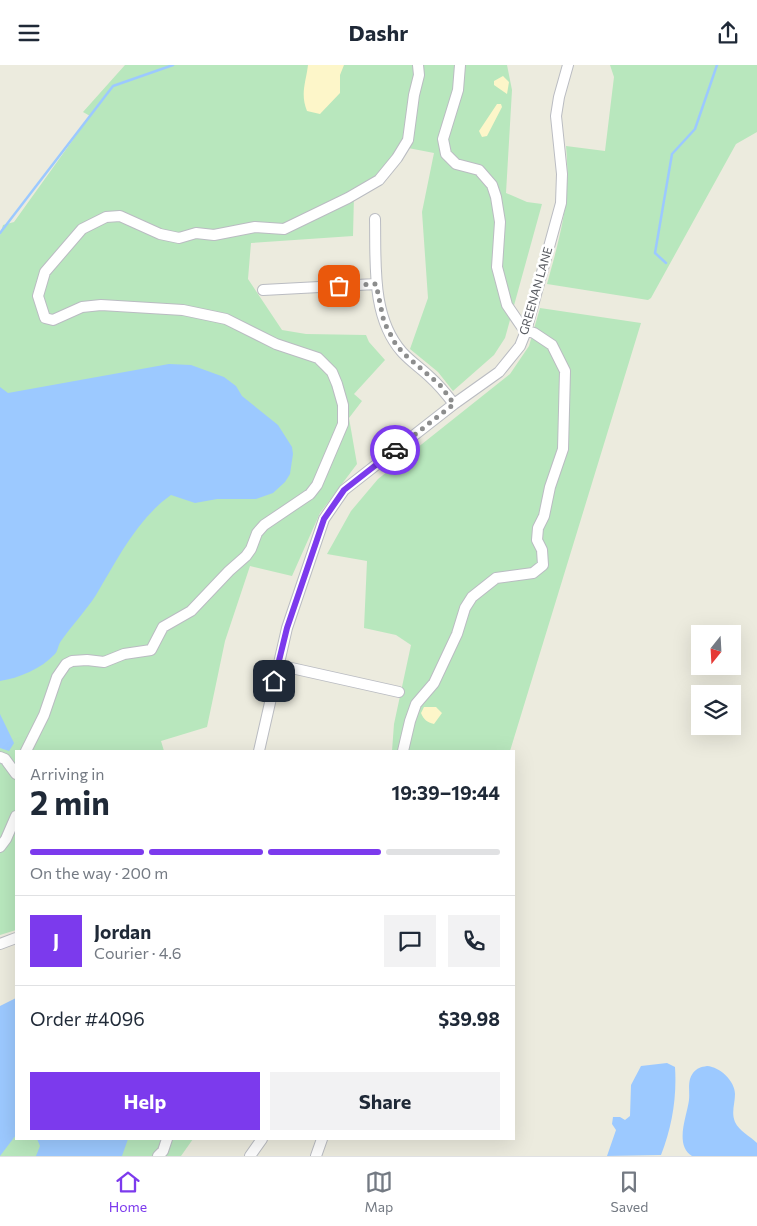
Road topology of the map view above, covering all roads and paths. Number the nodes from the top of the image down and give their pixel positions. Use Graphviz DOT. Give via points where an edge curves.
graph roads {
  1 [pos="418,65"];
  2 [pos="460,65"];
  3 [pos="568,65"];
  4 [pos="375,219"];
  5 [pos="376,284"];
  6 [pos="264,290"];
  7 [pos="526,331"];
  8 [pos="454,404"];
  9 [pos="278,665"];
  10 [pos="399,692"];
  11 [pos="26,750"];
  12 [pos="259,750"];
  13 [pos="403,750"];
  14 [pos="0,757"];
  15 [pos="15,773"];
  16 [pos="15,818"];
  17 [pos="0,847"];
  18 [pos="15,938"];
  19 [pos="0,944"];
  20 [pos="167,1140"];
  21 [pos="261,1140"];
  22 [pos="322,1140"];
  23 [pos="158,1156"];
  24 [pos="250,1156"];
  25 [pos="316,1156"];
  1 -- 11 [label="street" via="408,140 379,180 348,198 284,229 255,227 214,235 196,233 179,238 160,234 120,216 106,217 82,229 45,272 38,296 45,318 52,320 82,307 101,305 183,310 226,319 276,344 318,358 328,367 337,384 343,405 343,424 321,477 310,494 264,525 246,556 192,611 163,627 151,650 124,654 104,662 87,660 66,664 56,677 44,715"];
  2 -- 7 [label="street" via="458,90 443,139 446,154 456,164 479,170 494,190 500,222 497,267 502,292 515,319"];
  3 -- 7 [label="street, GREENAN LANE" via="556,116 562,174 560,203"];
  4 -- 5 [label="street"];
  5 -- 6 [label="street"];
  5 -- 8 [label="street" via="384,322 395,343 440,385"];
  7 -- 8 [label="street, GREENAN LANE" via="520,346 499,371"];
  7 -- 13 [label="street" via="552,345 564,371 563,449 538,528 537,540 542,549 543,565 533,573 496,578 472,597 434,683 416,704"];
  8 -- 9 [label="street, GREENAN LANE" via="344,490 324,519 287,628"];
  9 -- 10 [label="street"];
  9 -- 12 [label="street, GREENAN LANE"];
  14 -- 15 [label="street"];
  16 -- 17 [label="street"];
  18 -- 19 [label="street"];
  20 -- 23 [label="street"];
  21 -- 24 [label="street"];
  22 -- 25 [label="street"];
}
